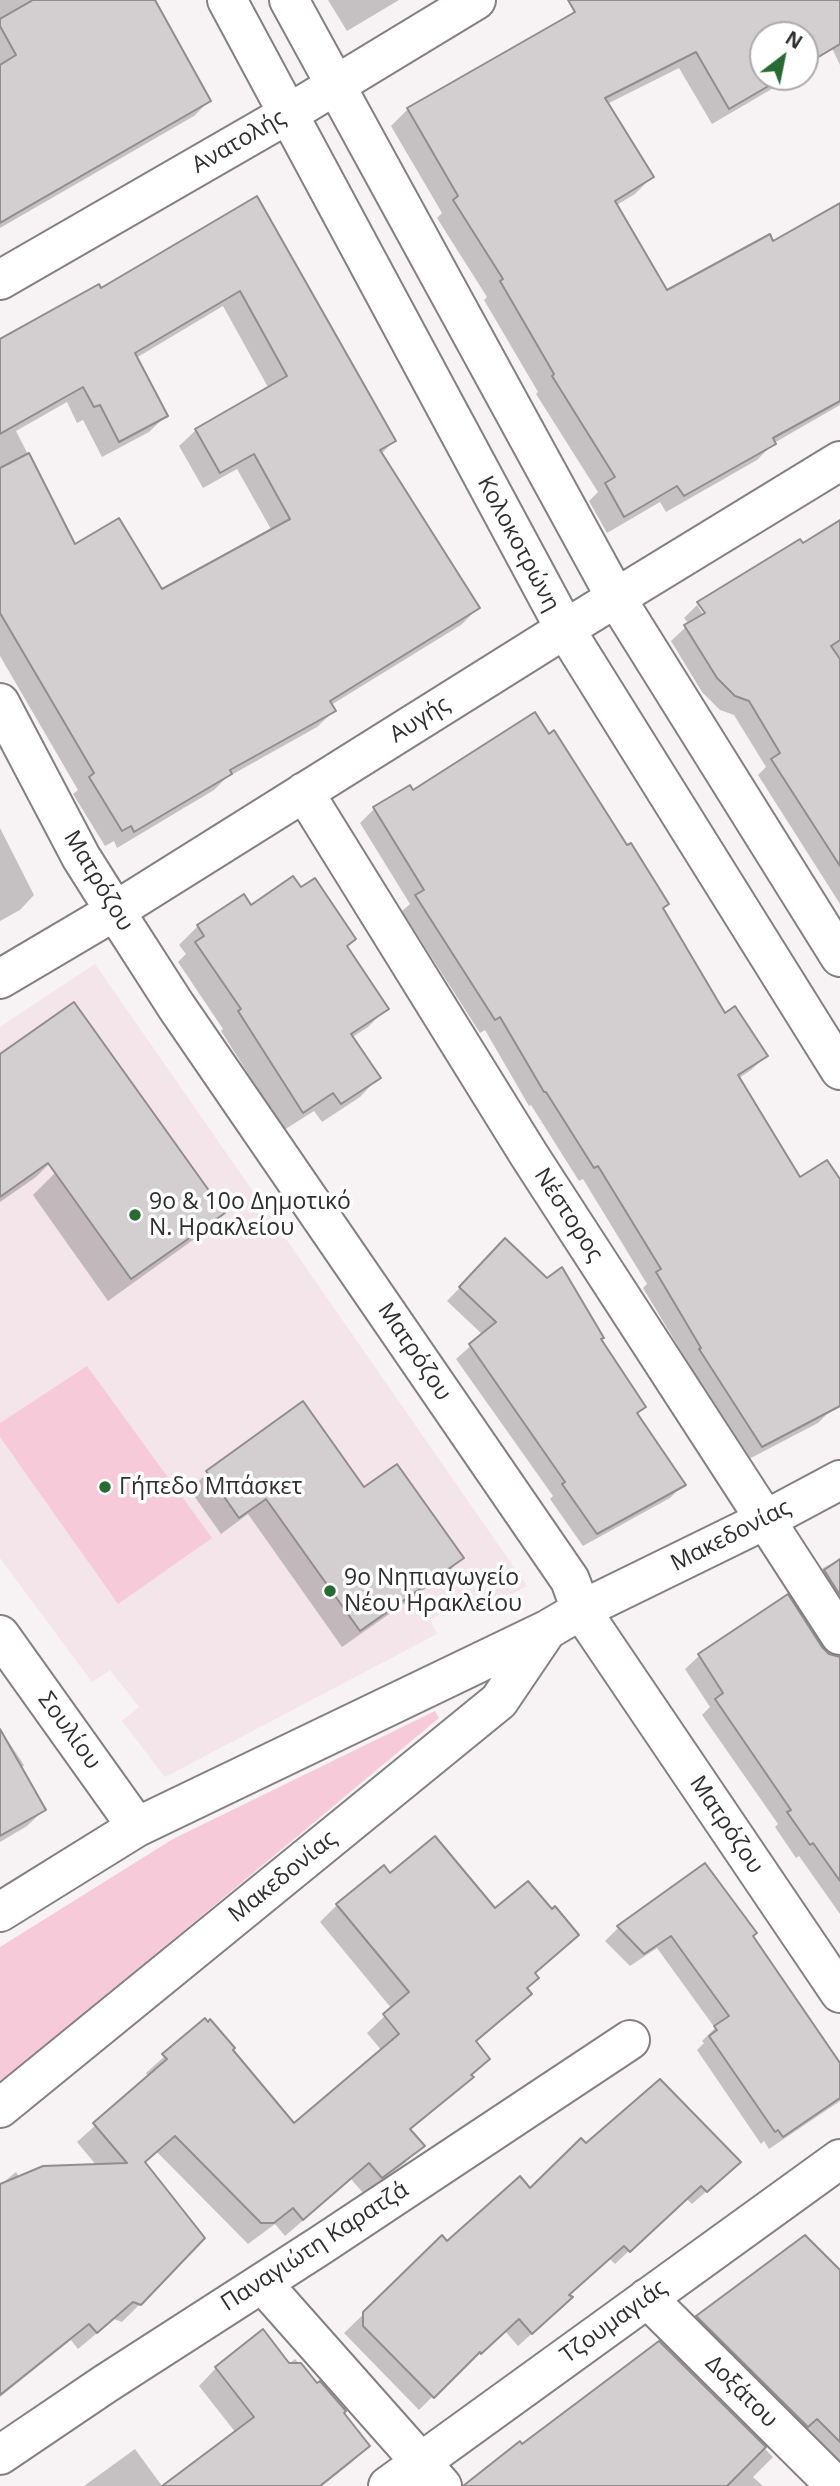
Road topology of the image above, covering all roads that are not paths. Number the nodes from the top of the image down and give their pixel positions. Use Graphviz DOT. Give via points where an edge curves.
graph roads {
  1 [pos="227,0"];
  2 [pos="289,0"];
  3 [pos="476,0"];
  4 [pos="335,87"];
  5 [pos="288,114"];
  6 [pos="0,280"];
  7 [pos="840,461"];
  8 [pos="616,598"];
  9 [pos="565,629"];
  10 [pos="0,703"];
  11 [pos="304,792"];
  12 [pos="115,911"];
  13 [pos="840,957"];
  14 [pos="0,979"];
  15 [pos="840,1070"];
  16 [pos="840,1480"];
  17 [pos="767,1519"];
  18 [pos="581,1610"];
  19 [pos="547,1630"];
  20 [pos="0,1635"];
  21 [pos="840,1635"];
  22 [pos="137,1827"];
  23 [pos="0,1912"];
  24 [pos="840,1993"];
  25 [pos="630,2039"];
  26 [pos="0,2108"];
  27 [pos="840,2159"];
  28 [pos="262,2283"];
  29 [pos="647,2298"];
  30 [pos="0,2455"];
  31 [pos="431,2474"];
  32 [pos="388,2486"];
  33 [pos="836,2486"];
  1 -- 5 [label="street, Κολοκοτρώνη"];
  2 -- 4 [label="street"];
  3 -- 4 [label="street, Ανατολής"];
  4 -- 5 [label="street, Ανατολής"];
  4 -- 8 [label="street"];
  5 -- 6 [label="street, Ανατολής"];
  5 -- 9 [label="street, Κολοκοτρώνη"];
  7 -- 8 [label="street, Αυγής"];
  8 -- 9 [label="street, Αυγής"];
  8 -- 13 [label="street"];
  9 -- 11 [label="street, Αυγής"];
  9 -- 15 [label="street, Κολοκοτρώνη"];
  10 -- 12 [label="street, Ματρόζου" via="81,857"];
  11 -- 12 [label="street, Αυγής"];
  11 -- 17 [label="street, Νέστορος" via="529,1155"];
  12 -- 14 [label="street, Αυγής"];
  12 -- 18 [label="street, Ματρόζου" via="570,1580"];
  16 -- 17 [label="street, Μακεδονίας"];
  17 -- 18 [label="street, Μακεδονίας"];
  17 -- 21 [label="street, Νέστορος"];
  18 -- 19 [label="street, Μακεδονίας"];
  18 -- 24 [label="street, Ματρόζου"];
  19 -- 22 [label="street, Μακεδονίας"];
  19 -- 26 [label="street, Μακεδονίας" via="499,1701"];
  20 -- 22 [label="street, Σουλίου"];
  22 -- 23 [label="street, Μακεδονίας"];
  25 -- 28 [label="street, Παναγιώτη Καρατζά"];
  27 -- 29 [label="street, Τζουμαγιάς"];
  28 -- 30 [label="street, Παναγιώτη Καρατζά"];
  28 -- 31 [label="street"];
  29 -- 31 [label="street, Τζουμαγιάς"];
  29 -- 33 [label="street, Δοξάτου"];
  31 -- 32 [label="street, Τζουμαγιάς"];
}
